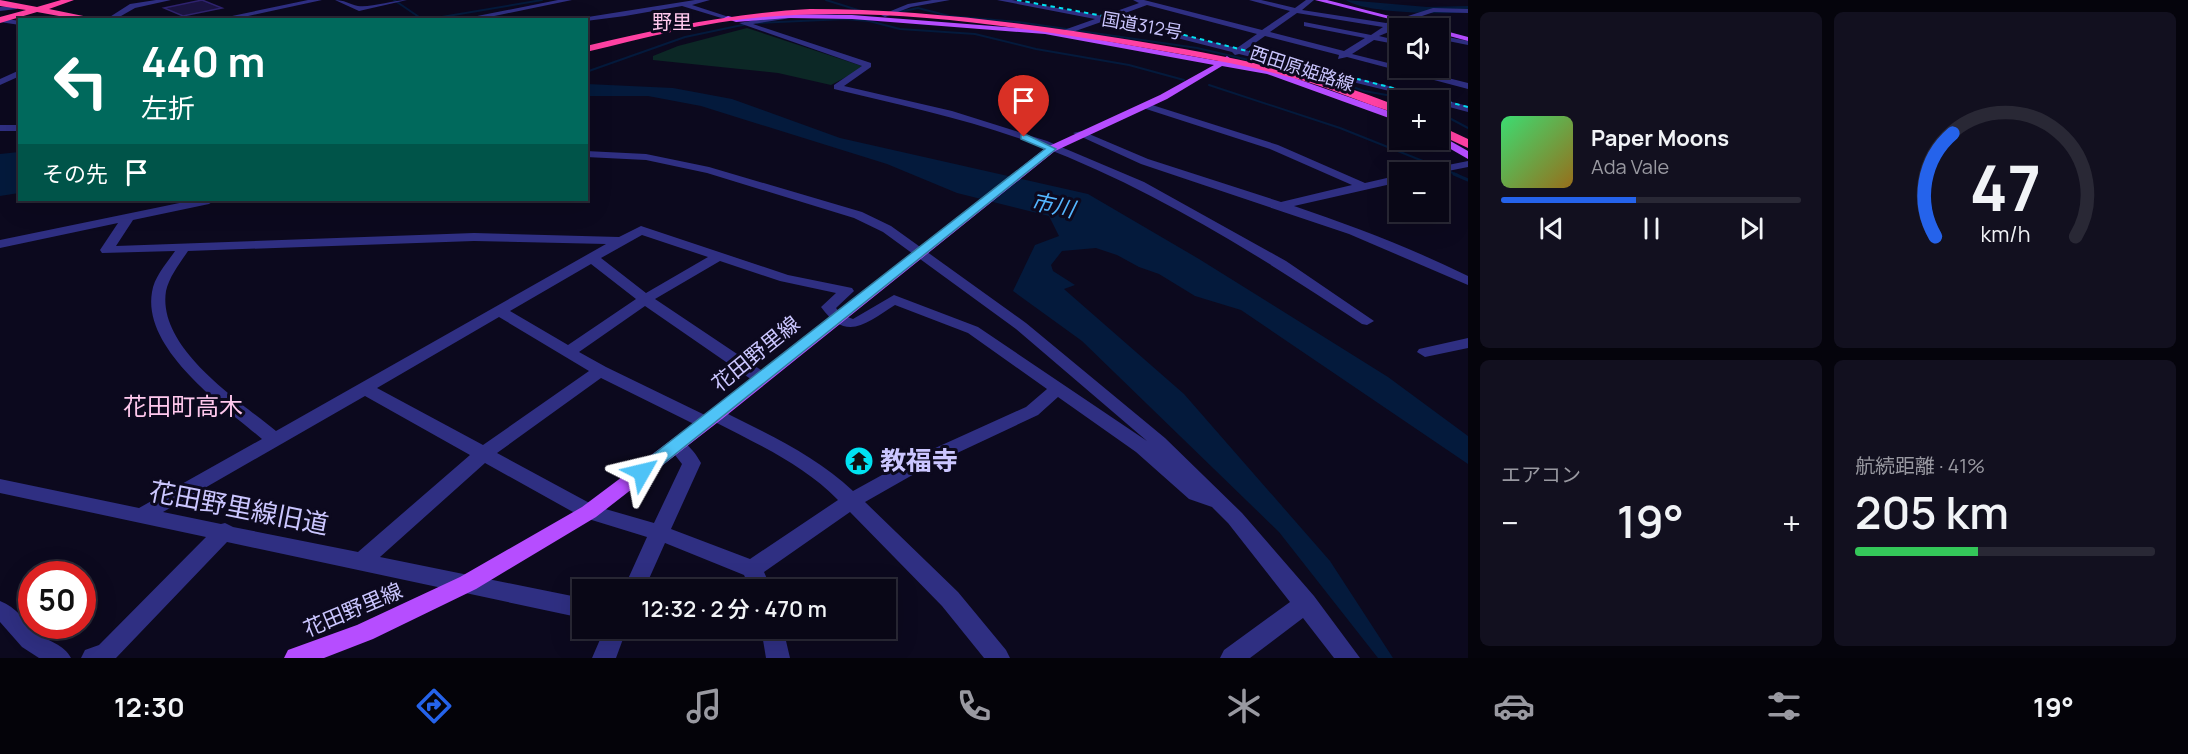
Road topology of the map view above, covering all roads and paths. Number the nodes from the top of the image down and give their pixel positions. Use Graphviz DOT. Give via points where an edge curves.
graph roads {
  1 [pos="70,0"];
  2 [pos="168,0"];
  3 [pos="319,0"];
  4 [pos="338,0"];
  5 [pos="404,0"];
  6 [pos="520,0"];
  7 [pos="569,0"];
  8 [pos="670,0"];
  9 [pos="707,0"];
  10 [pos="894,0"];
  11 [pos="947,0"];
  12 [pos="1000,0"];
  13 [pos="1136,0"];
  14 [pos="1252,0"];
  15 [pos="1311,0"];
  16 [pos="1318,0"];
  17 [pos="0,3"];
  18 [pos="1146,3"];
  19 [pos="684,4"];
  20 [pos="910,5"];
  21 [pos="534,6"];
  22 [pos="14,7"];
  23 [pos="0,9"];
  24 [pos="37,10"];
  25 [pos="1294,10"];
  26 [pos="1468,11"];
  27 [pos="885,15"];
  28 [pos="788,16"];
  29 [pos="1102,17"];
  30 [pos="87,18"];
  31 [pos="112,18"];
  32 [pos="226,18"];
  33 [pos="471,18"];
  34 [pos="586,18"];
  35 [pos="728,18"];
  36 [pos="1284,18"];
  37 [pos="1394,18"];
  38 [pos="1408,18"];
  39 [pos="1,20"];
  40 [pos="18,23"];
  41 [pos="1389,25"];
  42 [pos="1386,26"];
  43 [pos="1389,27"];
  44 [pos="1067,32"];
  45 [pos="1264,33"];
  46 [pos="1449,34"];
  47 [pos="1373,38"];
  48 [pos="1449,38"];
  49 [pos="1389,41"];
  50 [pos="1468,41"];
  51 [pos="588,49"];
  52 [pos="1239,51"];
  53 [pos="1346,54"];
  54 [pos="1225,61"];
  55 [pos="1334,61"];
  56 [pos="1389,64"];
  57 [pos="18,73"];
  58 [pos="1440,78"];
  59 [pos="0,82"];
  60 [pos="1468,86"];
  61 [pos="1393,90"];
  62 [pos="1449,104"];
  63 [pos="1146,106"];
  64 [pos="1389,107"];
  65 [pos="1468,109"];
  66 [pos="1389,115"];
  67 [pos="0,128"];
  68 [pos="18,128"];
  69 [pos="1078,133"];
  70 [pos="1449,134"];
  71 [pos="1449,144"];
  72 [pos="1468,144"];
  73 [pos="1049,150"];
  74 [pos="588,154"];
  75 [pos="1468,156"];
  76 [pos="1468,164"];
  77 [pos="1449,168"];
  78 [pos="1389,180"];
  79 [pos="1363,186"];
  80 [pos="204,201"];
  81 [pos="1282,205"];
  82 [pos="129,216"];
  83 [pos="621,241"];
  84 [pos="0,244"];
  85 [pos="184,248"];
  86 [pos="923,252"];
  87 [pos="719,256"];
  88 [pos="592,258"];
  89 [pos="1468,281"];
  90 [pos="645,299"];
  91 [pos="499,311"];
  92 [pos="837,318"];
  93 [pos="1367,321"];
  94 [pos="1468,343"];
  95 [pos="568,352"];
  96 [pos="1425,352"];
  97 [pos="600,371"];
  98 [pos="761,378"];
  99 [pos="364,388"];
  100 [pos="1058,388"];
  101 [pos="711,419"];
  102 [pos="274,439"];
  103 [pos="677,446"];
  104 [pos="483,454"];
  105 [pos="0,486"];
  106 [pos="852,501"];
  107 [pos="1219,502"];
  108 [pos="589,512"];
  109 [pos="141,516"];
  110 [pos="225,531"];
  111 [pos="660,533"];
  112 [pos="362,561"];
  113 [pos="752,569"];
  114 [pos="638,579"];
  115 [pos="757,579"];
  116 [pos="468,583"];
  117 [pos="1306,603"];
  118 [pos="572,606"];
  119 [pos="0,611"];
  120 [pos="611,639"];
  121 [pos="774,639"];
  122 [pos="59,658"];
  123 [pos="93,658"];
  124 [pos="296,658"];
  125 [pos="604,658"];
  126 [pos="777,658"];
  127 [pos="998,658"];
  128 [pos="1232,658"];
  129 [pos="1348,658"];
  1 -- 24 [label="highway"];
  2 -- 31 [label="street" via="134,6"];
  3 -- 32 [label="street"];
  4 -- 5 [label="street" via="359,9"];
  6 -- 21 [label="street"];
  7 -- 21 [label="street"];
  8 -- 19 [label="street"];
  9 -- 19 [label="street"];
  10 -- 20 [label="street"];
  11 -- 20 [label="street"];
  12 -- 29 [label="street"];
  13 -- 18 [label="street"];
  14 -- 25 [label="street"];
  15 -- 25 [label="street"];
  16 -- 37 [label="main road"];
  17 -- 22 [label="highway"];
  18 -- 29 [label="street"];
  18 -- 45 [label="street"];
  19 -- 34 [label="street"];
  19 -- 35 [label="street"];
  20 -- 27 [label="street"];
  21 -- 33 [label="street"];
  22 -- 23 [label="street"];
  22 -- 24 [label="highway"];
  24 -- 30 [label="highway"];
  24 -- 39 [label="highway"];
  25 -- 36 [label="street"];
  25 -- 42 [label="street"];
  26 -- 38 [label="street" via="1433,10"];
  27 -- 35 [label="highway, 国道312号" via="811,12"];
  27 -- 44 [label="highway, 国道312号"];
  28 -- 35 [label="main road, 西田原姫路線"];
  28 -- 54 [label="main road, 西田原姫路線" via="1011,28"];
  28 -- 73 [label="street" via="746,25 868,65 837,87 949,113 1042,143"];
  29 -- 44 [label="street"];
  29 -- 52 [label="street"];
  35 -- 51 [label="highway, 国道312号"];
  36 -- 45 [label="street"];
  36 -- 47 [label="street"];
  39 -- 40 [label="street"];
  41 -- 42 [label="street"];
  42 -- 43 [label="street"];
  42 -- 47 [label="street" via="1389,27"];
  44 -- 54 [label="highway, 国道312号"];
  45 -- 52 [label="street"];
  45 -- 53 [label="street"];
  46 -- 50 [label="main road"];
  47 -- 49 [label="street"];
  47 -- 53 [label="street"];
  48 -- 50 [label="street"];
  52 -- 54 [label="street"];
  52 -- 61 [label="street"];
  53 -- 55 [label="street"];
  53 -- 56 [label="street"];
  54 -- 63 [label="main road, 花田野里線" via="1200,80"];
  54 -- 64 [label="highway, 国道312号" via="1317,81"];
  54 -- 66 [label="main road, 西田原姫路線" via="1284,76"];
  57 -- 59 [label="street"];
  58 -- 60 [label="street"];
  62 -- 65 [label="street"];
  63 -- 69 [label="main road, 花田野里線"];
  63 -- 79 [label="street" via="1266,144"];
  67 -- 68 [label="street"];
  69 -- 73 [label="main road, 花田野里線"];
  69 -- 81 [label="street" via="1154,165"];
  70 -- 72 [label="highway"];
  71 -- 75 [label="main road"];
  73 -- 86 [label="main road, 花田野里線"];
  73 -- 93 [label="street" via="1140,184 1173,201 1281,264"];
  74 -- 86 [label="street" via="646,157 709,170 858,215"];
  76 -- 77 [label="street"];
  78 -- 79 [label="street"];
  79 -- 81 [label="street"];
  80 -- 82 [label="street"];
  81 -- 89 [label="street"];
  82 -- 84 [label="street"];
  82 -- 85 [label="street" via="107,250"];
  83 -- 85 [label="street" via="474,237"];
  83 -- 87 [label="street" via="641,230"];
  83 -- 88 [label="street"];
  85 -- 102 [label="street" via="162,283 159,296 165,331 200,376"];
  86 -- 92 [label="main road, 花田野里線"];
  86 -- 107 [label="street" via="1021,326 1159,442"];
  87 -- 90 [label="street"];
  87 -- 92 [label="street" via="785,278 847,291 828,307"];
  88 -- 90 [label="street"];
  88 -- 91 [label="street"];
  90 -- 95 [label="street"];
  90 -- 98 [label="street"];
  91 -- 95 [label="street"];
  91 -- 99 [label="street"];
  92 -- 98 [label="main road, 花田野里線"];
  92 -- 100 [label="street" via="855,324 894,299 973,330"];
  94 -- 96 [label="street"];
  95 -- 97 [label="street"];
  97 -- 101 [label="street"];
  97 -- 104 [label="street"];
  98 -- 101 [label="main road, 花田野里線"];
  99 -- 102 [label="street"];
  99 -- 104 [label="street"];
  100 -- 106 [label="street" via="1032,411 917,464"];
  100 -- 107 [label="street" via="1142,447 1196,494"];
  101 -- 103 [label="main road, 花田野里線"];
  101 -- 106 [label="street" via="799,458"];
  102 -- 109 [label="street"];
  103 -- 108 [label="main road, 花田野里線"];
  103 -- 111 [label="street" via="692,463"];
  104 -- 108 [label="street"];
  104 -- 112 [label="street"];
  105 -- 109 [label="street, 花田野里線旧道"];
  106 -- 113 [label="street"];
  106 -- 127 [label="street" via="951,599"];
  107 -- 117 [label="street"];
  108 -- 111 [label="street"];
  108 -- 116 [label="main road, 花田野里線"];
  109 -- 110 [label="street, 花田野里線旧道"];
  110 -- 112 [label="street, 花田野里線旧道"];
  110 -- 123 [label="street" via="107,652"];
  111 -- 113 [label="street"];
  111 -- 114 [label="street"];
  112 -- 116 [label="street, 花田野里線旧道"];
  113 -- 115 [label="street"];
  116 -- 118 [label="street, 花田野里線旧道"];
  116 -- 124 [label="main road, 花田野里線" via="365,632"];
  117 -- 128 [label="street"];
  117 -- 129 [label="street"];
  119 -- 122 [label="street" via="30,640"];
  120 -- 125 [label="street"];
  121 -- 126 [label="street"];
}
